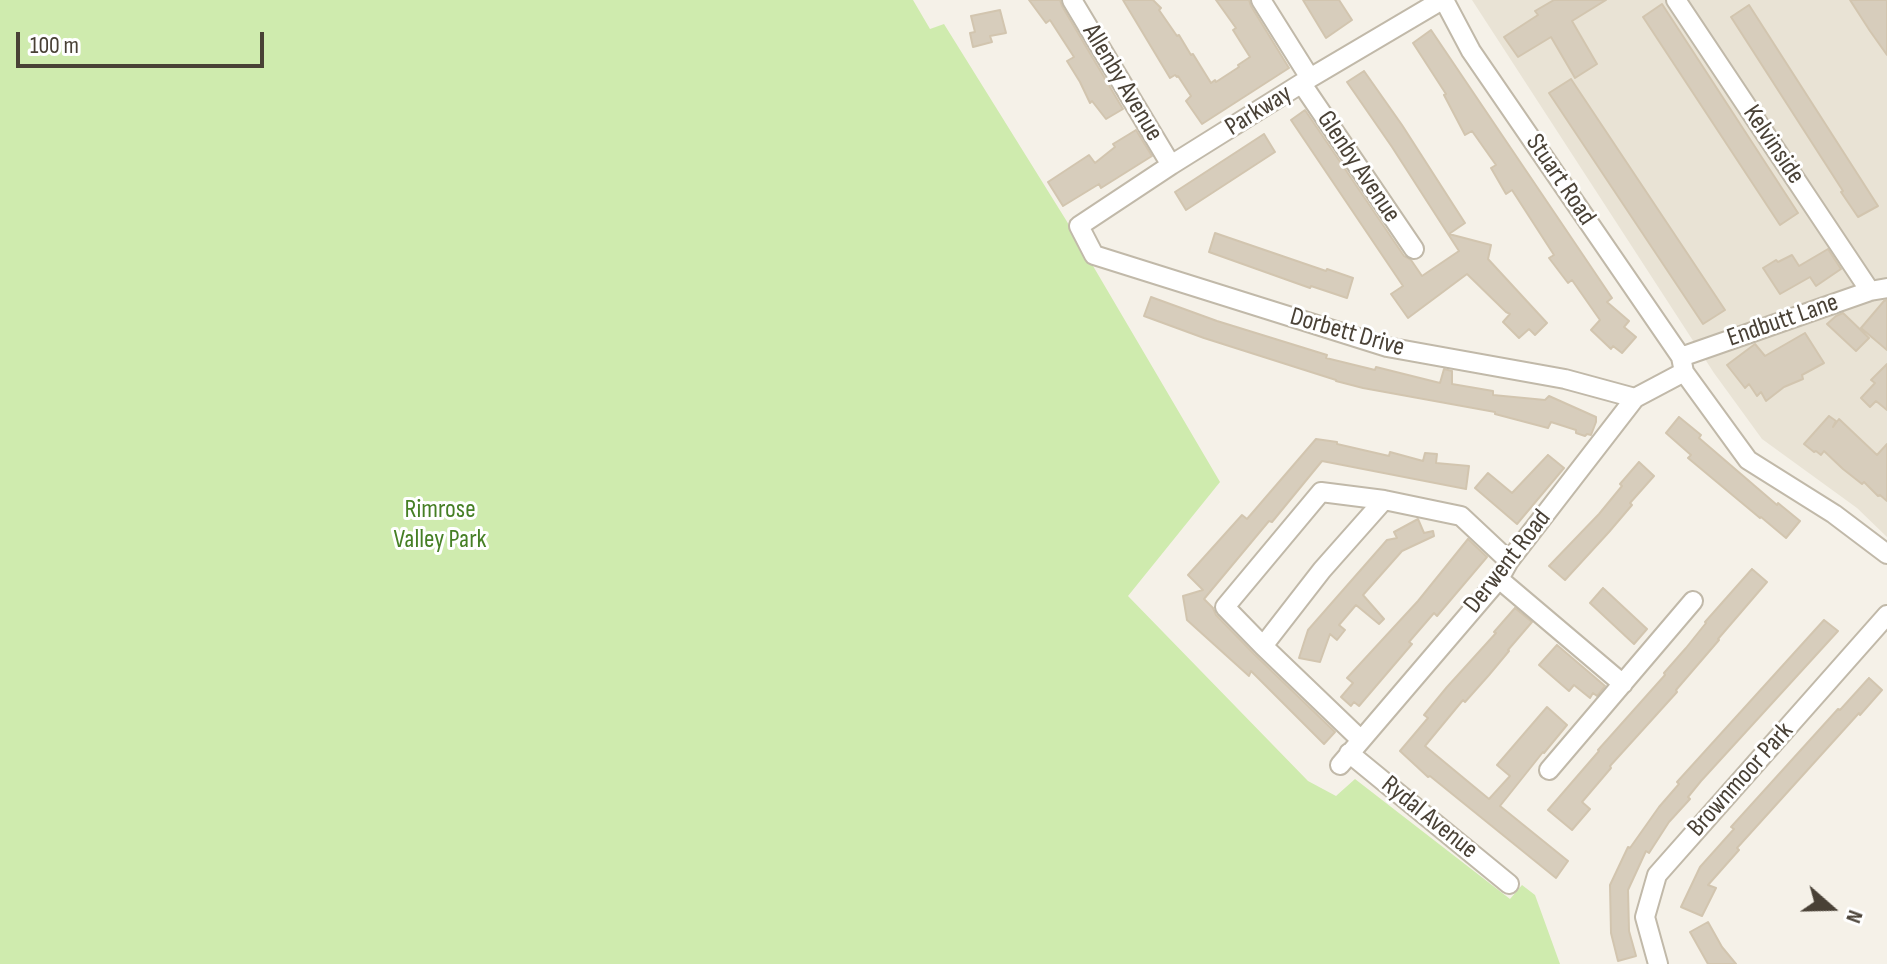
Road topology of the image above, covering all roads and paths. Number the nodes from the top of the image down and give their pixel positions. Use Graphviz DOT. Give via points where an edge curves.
graph roads {
  1 [pos="1072,0"];
  2 [pos="1261,0"];
  3 [pos="1443,0"];
  4 [pos="1676,0"];
  5 [pos="1306,81"];
  6 [pos="1171,165"];
  7 [pos="1079,226"];
  8 [pos="1414,249"];
  9 [pos="1879,289"];
  10 [pos="1682,364"];
  11 [pos="1635,398"];
  12 [pos="1384,500"];
  13 [pos="1887,554"];
  14 [pos="1509,561"];
  15 [pos="1499,579"];
  16 [pos="1693,601"];
  17 [pos="1887,615"];
  18 [pos="1263,646"];
  19 [pos="1623,684"];
  20 [pos="1350,752"];
  21 [pos="1549,770"];
  22 [pos="1509,884"];
  23 [pos="1658,964"];
  1 -- 6 [label="street, Allenby Avenue"];
  2 -- 5 [label="street, Glenby Avenue"];
  3 -- 5 [label="street, Parkway"];
  3 -- 10 [label="street, Stuart Road" via="1471,51"];
  4 -- 9 [label="street, Kelvinside"];
  5 -- 6 [label="street, Parkway"];
  5 -- 8 [label="street, Glenby Avenue"];
  6 -- 7 [label="street, Parkway"];
  7 -- 11 [label="street, Dorbett Drive" via="1094,255 1387,347 1565,379"];
  9 -- 10 [label="street, Endbutt Lane"];
  10 -- 11 [label="street, Derwent Road"];
  10 -- 13 [label="street, Stuart Road" via="1748,460"];
  11 -- 14 [label="street, Derwent Road"];
  12 -- 14 [label="street" via="1461,516"];
  12 -- 18 [label="street"];
  12 -- 18 [label="street, Rydal Avenue" via="1321,492 1225,607"];
  14 -- 15 [label="street, Derwent Road"];
  15 -- 19 [label="street"];
  15 -- 20 [label="street, Derwent Road"];
  16 -- 19 [label="street"];
  17 -- 23 [label="street, Brownmoor Park" via="1657,875 1645,917"];
  18 -- 20 [label="street, Rydal Avenue"];
  19 -- 21 [label="street"];
  20 -- 22 [label="street, Rydal Avenue"];
}
